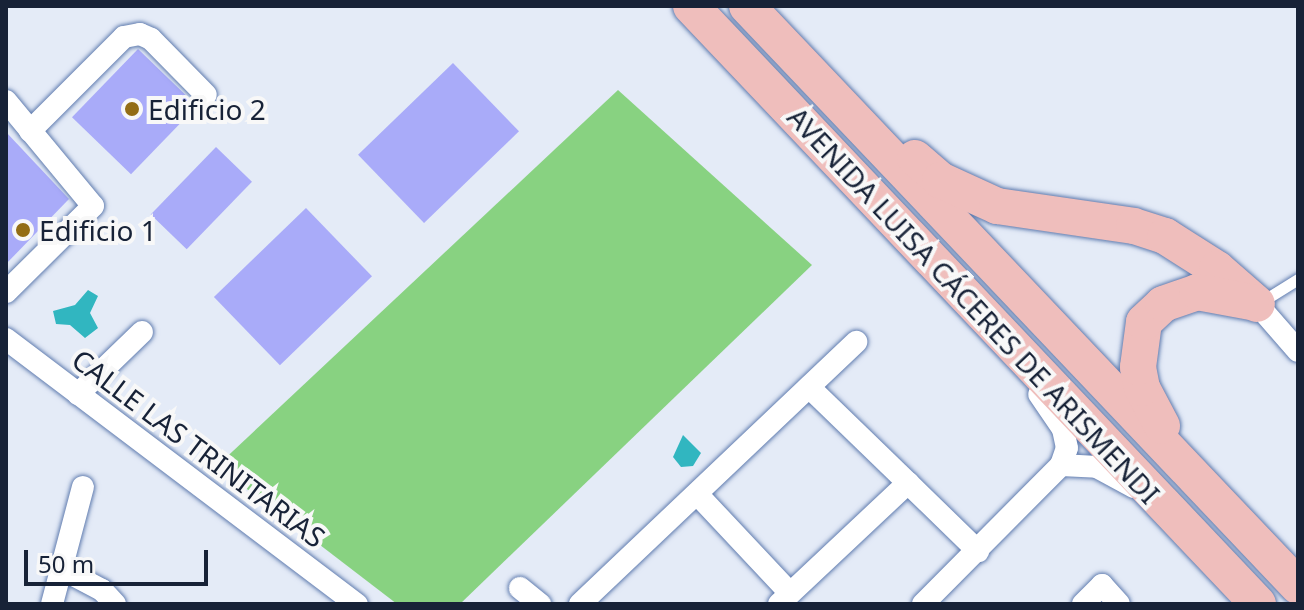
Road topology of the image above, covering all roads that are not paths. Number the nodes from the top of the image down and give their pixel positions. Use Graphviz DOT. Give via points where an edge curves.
graph roads {
  1 [pos="691,6"];
  2 [pos="747,6"];
  3 [pos="788,49"];
  4 [pos="206,95"];
  5 [pos="6,101"];
  6 [pos="30,131"];
  7 [pos="1298,279"];
  8 [pos="6,292"];
  9 [pos="1257,304"];
  10 [pos="979,312"];
  11 [pos="142,332"];
  12 [pos="6,339"];
  13 [pos="856,342"];
  14 [pos="1298,351"];
  15 [pos="809,387"];
  16 [pos="78,394"];
  17 [pos="1061,465"];
  18 [pos="1198,481"];
  19 [pos="908,483"];
  20 [pos="83,487"];
  21 [pos="698,495"];
  22 [pos="1180,522"];
  23 [pos="978,551"];
  24 [pos="62,569"];
  25 [pos="1298,586"];
  26 [pos="520,588"];
  27 [pos="784,599"];
  28 [pos="52,604"];
  29 [pos="115,604"];
  30 [pos="357,604"];
  31 [pos="540,604"];
  32 [pos="580,604"];
  33 [pos="923,604"];
  34 [pos="1083,604"];
  35 [pos="1119,604"];
  36 [pos="1258,604"];
  1 -- 10 [label="main road, AVENIDA LUISA CÁCERES DE ARISMENDI"];
  2 -- 3 [label="main road, AVENIDA LUISA CÁCERES DE ARISMENDI"];
  3 -- 9 [label="main road" via="954,188 997,206 1134,226 1165,236 1217,269"];
  3 -- 18 [label="main road, AVENIDA LUISA CÁCERES DE ARISMENDI"];
  4 -- 6 [label="street" via="151,39 140,34 124,37"];
  5 -- 6 [label="street"];
  6 -- 8 [label="street" via="93,206"];
  7 -- 9 [label="lane"];
  9 -- 14 [label="street"];
  9 -- 18 [label="main road" via="1197,292 1163,304 1144,322 1137,352 1142,388"];
  10 -- 17 [label="street" via="1063,429 1067,448"];
  10 -- 22 [label="main road, AVENIDA LUISA CÁCERES DE ARISMENDI"];
  11 -- 16 [label="street"];
  12 -- 16 [label="street, CALLE LAS TRINITARIAS"];
  13 -- 15 [label="street"];
  15 -- 19 [label="street"];
  15 -- 21 [label="street"];
  16 -- 30 [label="street, CALLE LAS TRINITARIAS"];
  17 -- 22 [label="street" via="1078,463 1122,478"];
  17 -- 23 [label="street"];
  18 -- 25 [label="main road, AVENIDA LUISA CÁCERES DE ARISMENDI"];
  19 -- 23 [label="street"];
  19 -- 27 [label="street"];
  20 -- 24 [label="street"];
  21 -- 27 [label="street"];
  21 -- 32 [label="street"];
  22 -- 36 [label="main road, AVENIDA LUISA CÁCERES DE ARISMENDI"];
  23 -- 33 [label="street"];
  24 -- 28 [label="street"];
  24 -- 29 [label="street" via="102,590"];
  26 -- 31 [label="street"];
  34 -- 35 [label="street" via="1102,585"];
}
